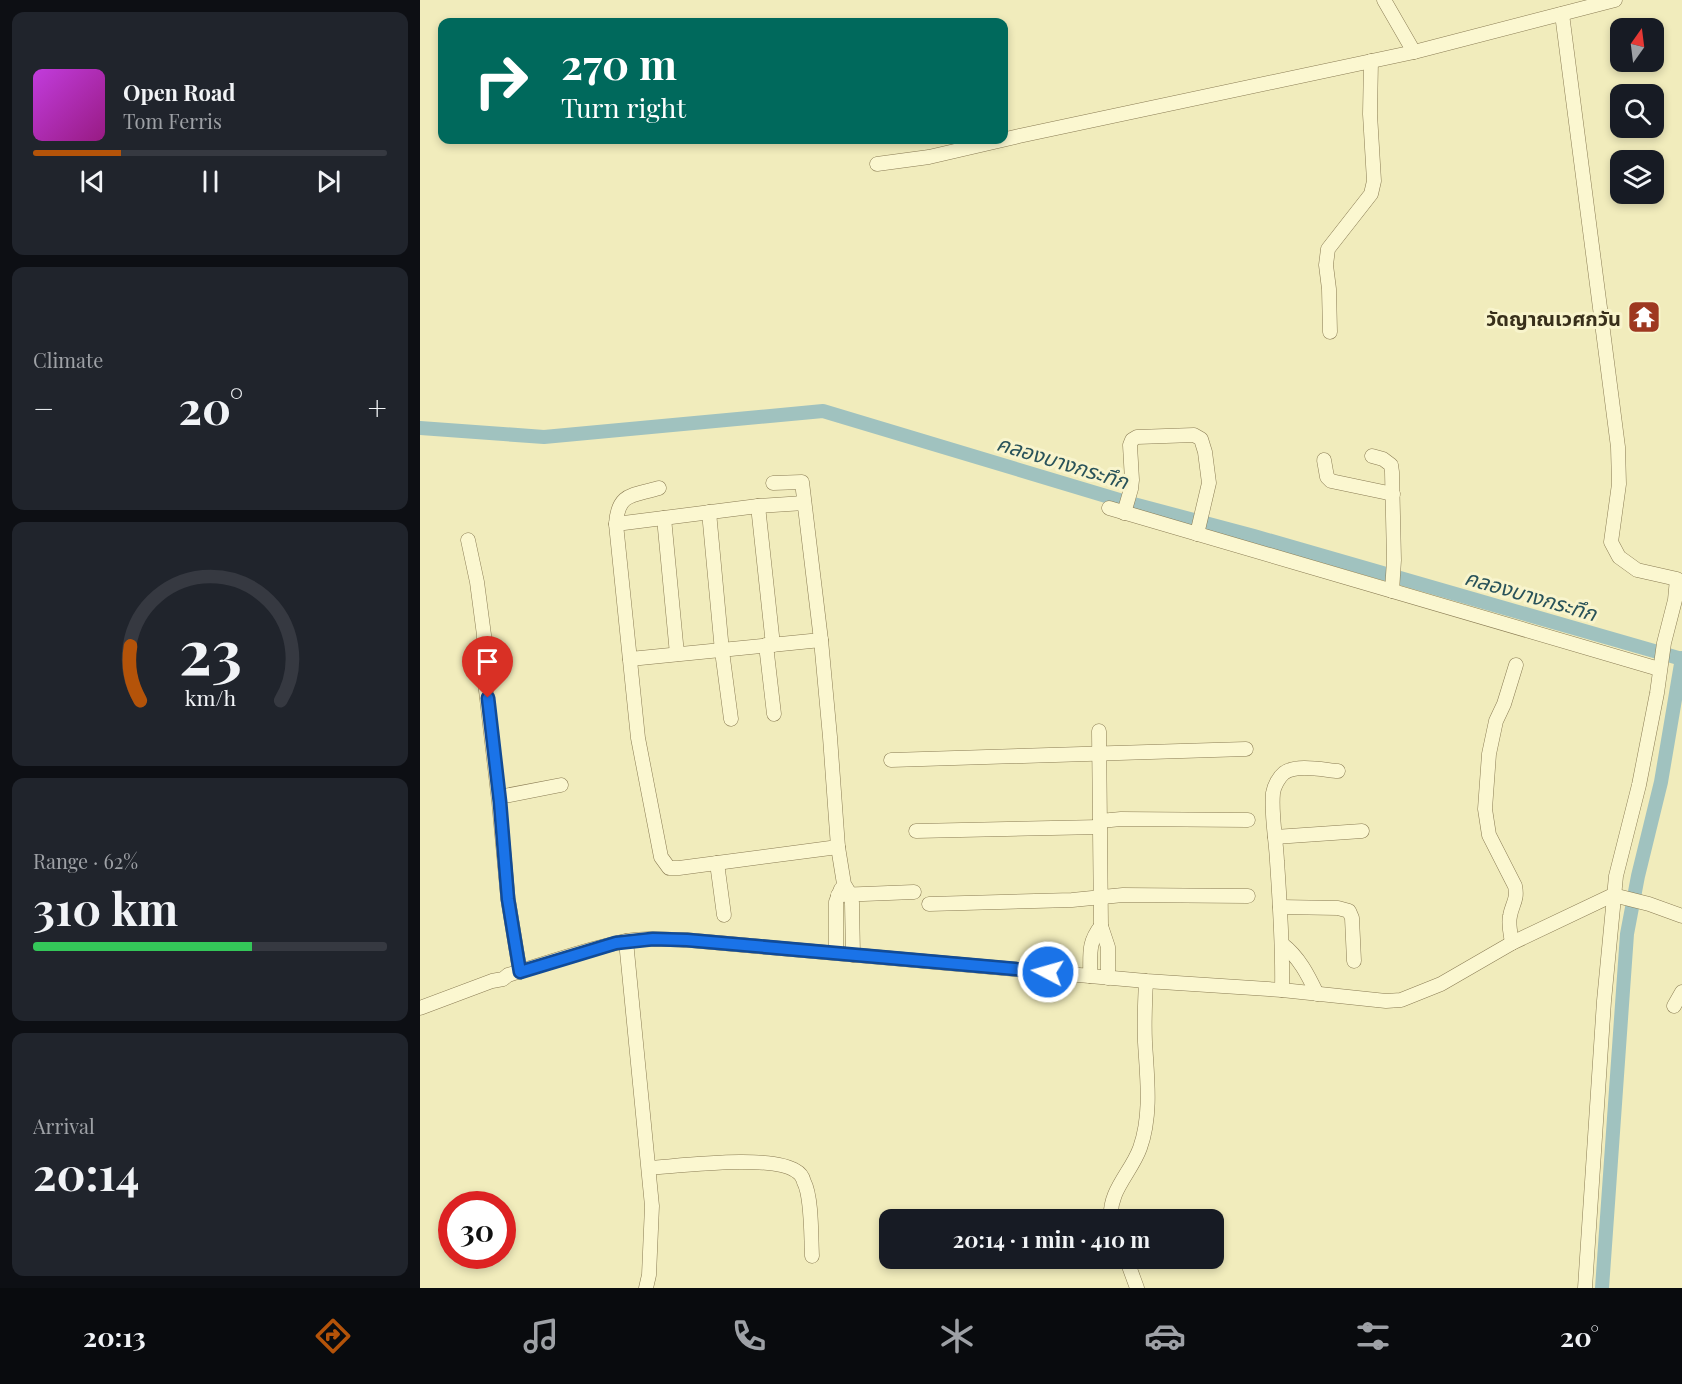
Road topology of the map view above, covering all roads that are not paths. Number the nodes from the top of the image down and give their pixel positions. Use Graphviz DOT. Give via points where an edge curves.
graph roads {
  1 [pos="1384,0"];
  2 [pos="1614,0"];
  3 [pos="1562,14"];
  4 [pos="1414,52"];
  5 [pos="1371,61"];
  6 [pos="1008,139"];
  7 [pos="985,144"];
  8 [pos="877,164"];
  9 [pos="1330,332"];
  10 [pos="1372,456"];
  11 [pos="1324,460"];
  12 [pos="772,483"];
  13 [pos="659,488"];
  14 [pos="1393,494"];
  15 [pos="804,502"];
  16 [pos="758,506"];
  17 [pos="1109,508"];
  18 [pos="1124,510"];
  19 [pos="709,512"];
  20 [pos="664,518"];
  21 [pos="616,524"];
  22 [pos="1197,532"];
  23 [pos="468,540"];
  24 [pos="1393,585"];
  25 [pos="821,640"];
  26 [pos="770,645"];
  27 [pos="722,651"];
  28 [pos="677,654"];
  29 [pos="630,660"];
  30 [pos="1516,664"];
  31 [pos="1660,664"];
  32 [pos="774,714"];
  33 [pos="730,719"];
  34 [pos="1099,731"];
  35 [pos="1246,749"];
  36 [pos="1098,754"];
  37 [pos="891,760"];
  38 [pos="1338,771"];
  39 [pos="561,785"];
  40 [pos="499,797"];
  41 [pos="1248,820"];
  42 [pos="1100,824"];
  43 [pos="916,831"];
  44 [pos="1362,831"];
  45 [pos="1275,837"];
  46 [pos="838,846"];
  47 [pos="717,863"];
  48 [pos="844,891"];
  49 [pos="914,892"];
  50 [pos="1248,896"];
  51 [pos="1101,897"];
  52 [pos="1620,897"];
  53 [pos="929,904"];
  54 [pos="1280,907"];
  55 [pos="724,915"];
  56 [pos="1682,916"];
  57 [pos="1101,926"];
  58 [pos="626,941"];
  59 [pos="1512,943"];
  60 [pos="1282,944"];
  61 [pos="836,953"];
  62 [pos="853,955"];
  63 [pos="1354,961"];
  64 [pos="520,972"];
  65 [pos="1090,976"];
  66 [pos="1108,978"];
  67 [pos="1146,981"];
  68 [pos="1282,990"];
  69 [pos="1682,992"];
  70 [pos="1317,994"];
  71 [pos="1674,1006"];
  72 [pos="420,1008"];
  73 [pos="649,1168"];
  74 [pos="1111,1209"];
  75 [pos="812,1256"];
  76 [pos="1130,1269"];
  77 [pos="646,1288"];
  78 [pos="1137,1288"];
  79 [pos="1585,1288"];
  1 -- 4 [label="street"];
  2 -- 3 [label="street"];
  3 -- 4 [label="street"];
  3 -- 31 [label="street" via="1618,447 1619,484 1611,542 1619,557 1637,570 1677,579"];
  4 -- 5 [label="street"];
  5 -- 6 [label="street"];
  5 -- 9 [label="street" via="1374,182 1371,194 1328,249"];
  7 -- 8 [label="street"];
  10 -- 14 [label="street" via="1391,465"];
  11 -- 14 [label="street" via="1331,481"];
  12 -- 15 [label="street" via="802,482"];
  13 -- 21 [label="street" via="625,498 617,511"];
  14 -- 24 [label="street"];
  15 -- 16 [label="street"];
  15 -- 25 [label="street"];
  16 -- 19 [label="street"];
  16 -- 26 [label="street"];
  17 -- 18 [label="street"];
  18 -- 22 [label="street"];
  18 -- 22 [label="street" via="1131,489 1132,440 1194,435 1201,439 1209,483"];
  19 -- 20 [label="street"];
  19 -- 27 [label="street"];
  20 -- 21 [label="street"];
  20 -- 28 [label="street"];
  21 -- 29 [label="street"];
  22 -- 24 [label="street"];
  23 -- 40 [label="street" via="484,635 484,673"];
  24 -- 31 [label="street"];
  25 -- 26 [label="street"];
  25 -- 46 [label="street"];
  26 -- 27 [label="street"];
  26 -- 32 [label="street"];
  27 -- 28 [label="street"];
  27 -- 33 [label="street"];
  28 -- 29 [label="street"];
  29 -- 47 [label="street" via="638,738 661,857 669,868"];
  30 -- 59 [label="street" via="1496,721 1485,809 1489,835 1517,893 1509,917"];
  31 -- 52 [label="street" via="1639,785 1616,876"];
  34 -- 36 [label="street"];
  35 -- 36 [label="street"];
  36 -- 37 [label="street"];
  36 -- 42 [label="street"];
  38 -- 45 [label="street" via="1298,768 1284,772 1273,791"];
  39 -- 40 [label="street"];
  40 -- 64 [label="street" via="508,899"];
  41 -- 42 [label="street" via="1121,819"];
  42 -- 43 [label="street"];
  42 -- 51 [label="street"];
  44 -- 45 [label="street"];
  45 -- 54 [label="street"];
  46 -- 47 [label="street"];
  46 -- 48 [label="street"];
  47 -- 55 [label="street"];
  48 -- 49 [label="street"];
  48 -- 61 [label="street" via="836,910"];
  48 -- 62 [label="street" via="852,903"];
  50 -- 51 [label="street"];
  51 -- 53 [label="street"];
  51 -- 57 [label="street"];
  52 -- 56 [label="street"];
  52 -- 59 [label="street"];
  52 -- 79 [label="street"];
  54 -- 60 [label="street"];
  54 -- 63 [label="street" via="1349,911"];
  57 -- 65 [label="street" via="1091,943"];
  57 -- 66 [label="street" via="1108,947"];
  58 -- 61 [label="street" via="687,940"];
  58 -- 64 [label="street"];
  58 -- 73 [label="street"];
  59 -- 70 [label="street" via="1441,984 1401,1000"];
  60 -- 68 [label="street"];
  60 -- 70 [label="street" via="1293,953"];
  61 -- 62 [label="street"];
  62 -- 65 [label="street"];
  64 -- 72 [label="street"];
  65 -- 66 [label="street"];
  66 -- 67 [label="street"];
  67 -- 68 [label="street"];
  67 -- 74 [label="street" via="1146,1129"];
  68 -- 70 [label="street"];
  69 -- 71 [label="street"];
  73 -- 75 [label="street" via="770,1162 798,1171 806,1184"];
  73 -- 77 [label="street" via="652,1206"];
  76 -- 78 [label="street"];
}
